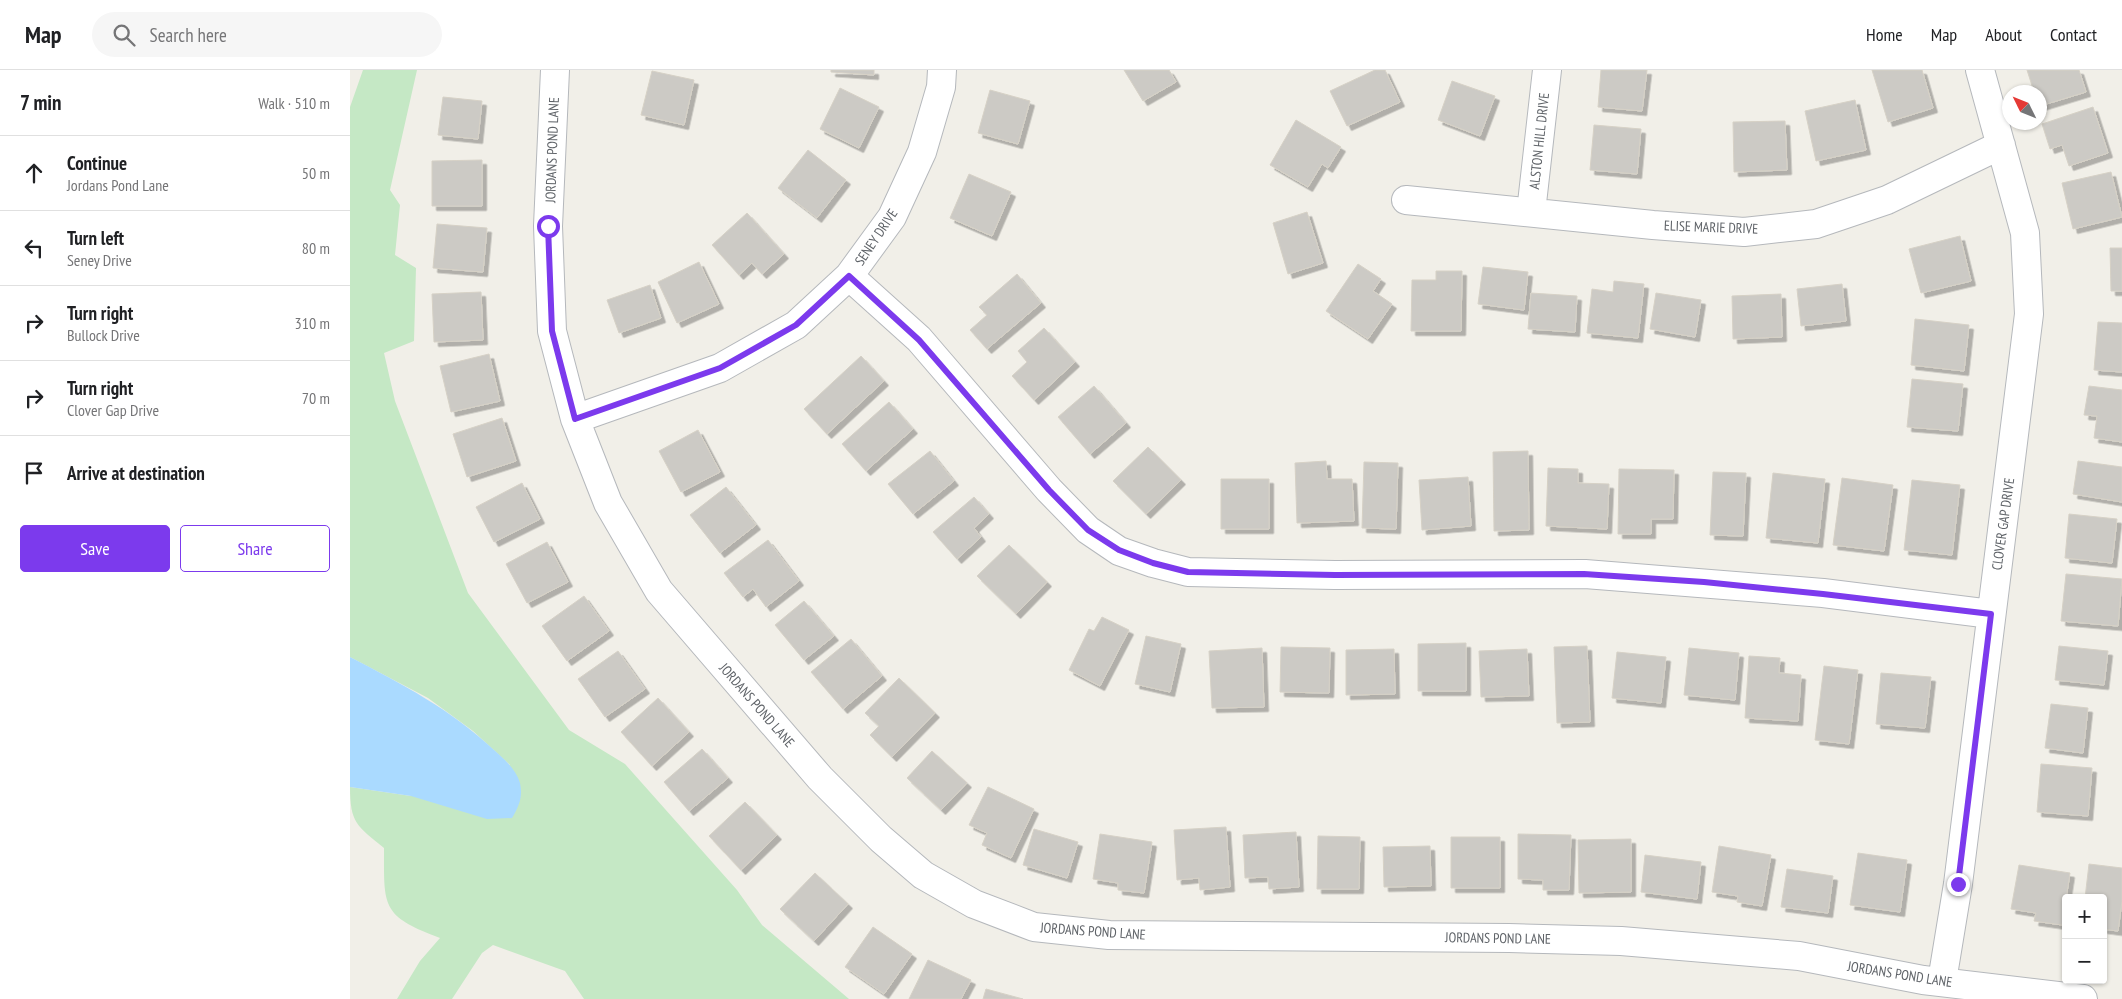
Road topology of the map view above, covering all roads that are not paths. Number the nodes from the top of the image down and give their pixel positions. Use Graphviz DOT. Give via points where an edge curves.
graph roads {
  1 [pos="555,70"];
  2 [pos="942,70"];
  3 [pos="1547,70"];
  4 [pos="1980,70"];
  5 [pos="2001,145"];
  6 [pos="1406,200"];
  7 [pos="1531,212"];
  8 [pos="849,276"];
  9 [pos="575,419"];
  10 [pos="1991,614"];
  11 [pos="1942,981"];
  12 [pos="2083,999"];
  1 -- 9 [label="street, JORDANS POND LANE" via="548,226 552,331"];
  2 -- 8 [label="street, SENEY DRIVE" via="941,87 922,152 892,217"];
  3 -- 7 [label="street, ALSTON HILL DRIVE"];
  4 -- 5 [label="street, CLOVER GAP DRIVE"];
  5 -- 7 [label="street, ELISE MARIE DRIVE" via="1887,200 1816,224 1744,232"];
  5 -- 10 [label="street, CLOVER GAP DRIVE" via="2025,233 2029,314"];
  6 -- 7 [label="street, ELISE MARIE DRIVE"];
  8 -- 9 [label="street, SENEY DRIVE" via="796,325 720,368"];
  8 -- 10 [label="street" via="919,340 1049,490 1088,530 1119,550 1153,563 1188,572 1603,575 1813,592"];
  9 -- 11 [label="street, JORDANS POND LANE" via="608,503 659,591 820,778 881,840 922,875 974,904 1034,927 1109,936 1621,941 1799,956"];
  10 -- 11 [label="street, CLOVER GAP DRIVE" via="1958,884"];
  11 -- 12 [label="street, JORDANS POND LANE"];
}
